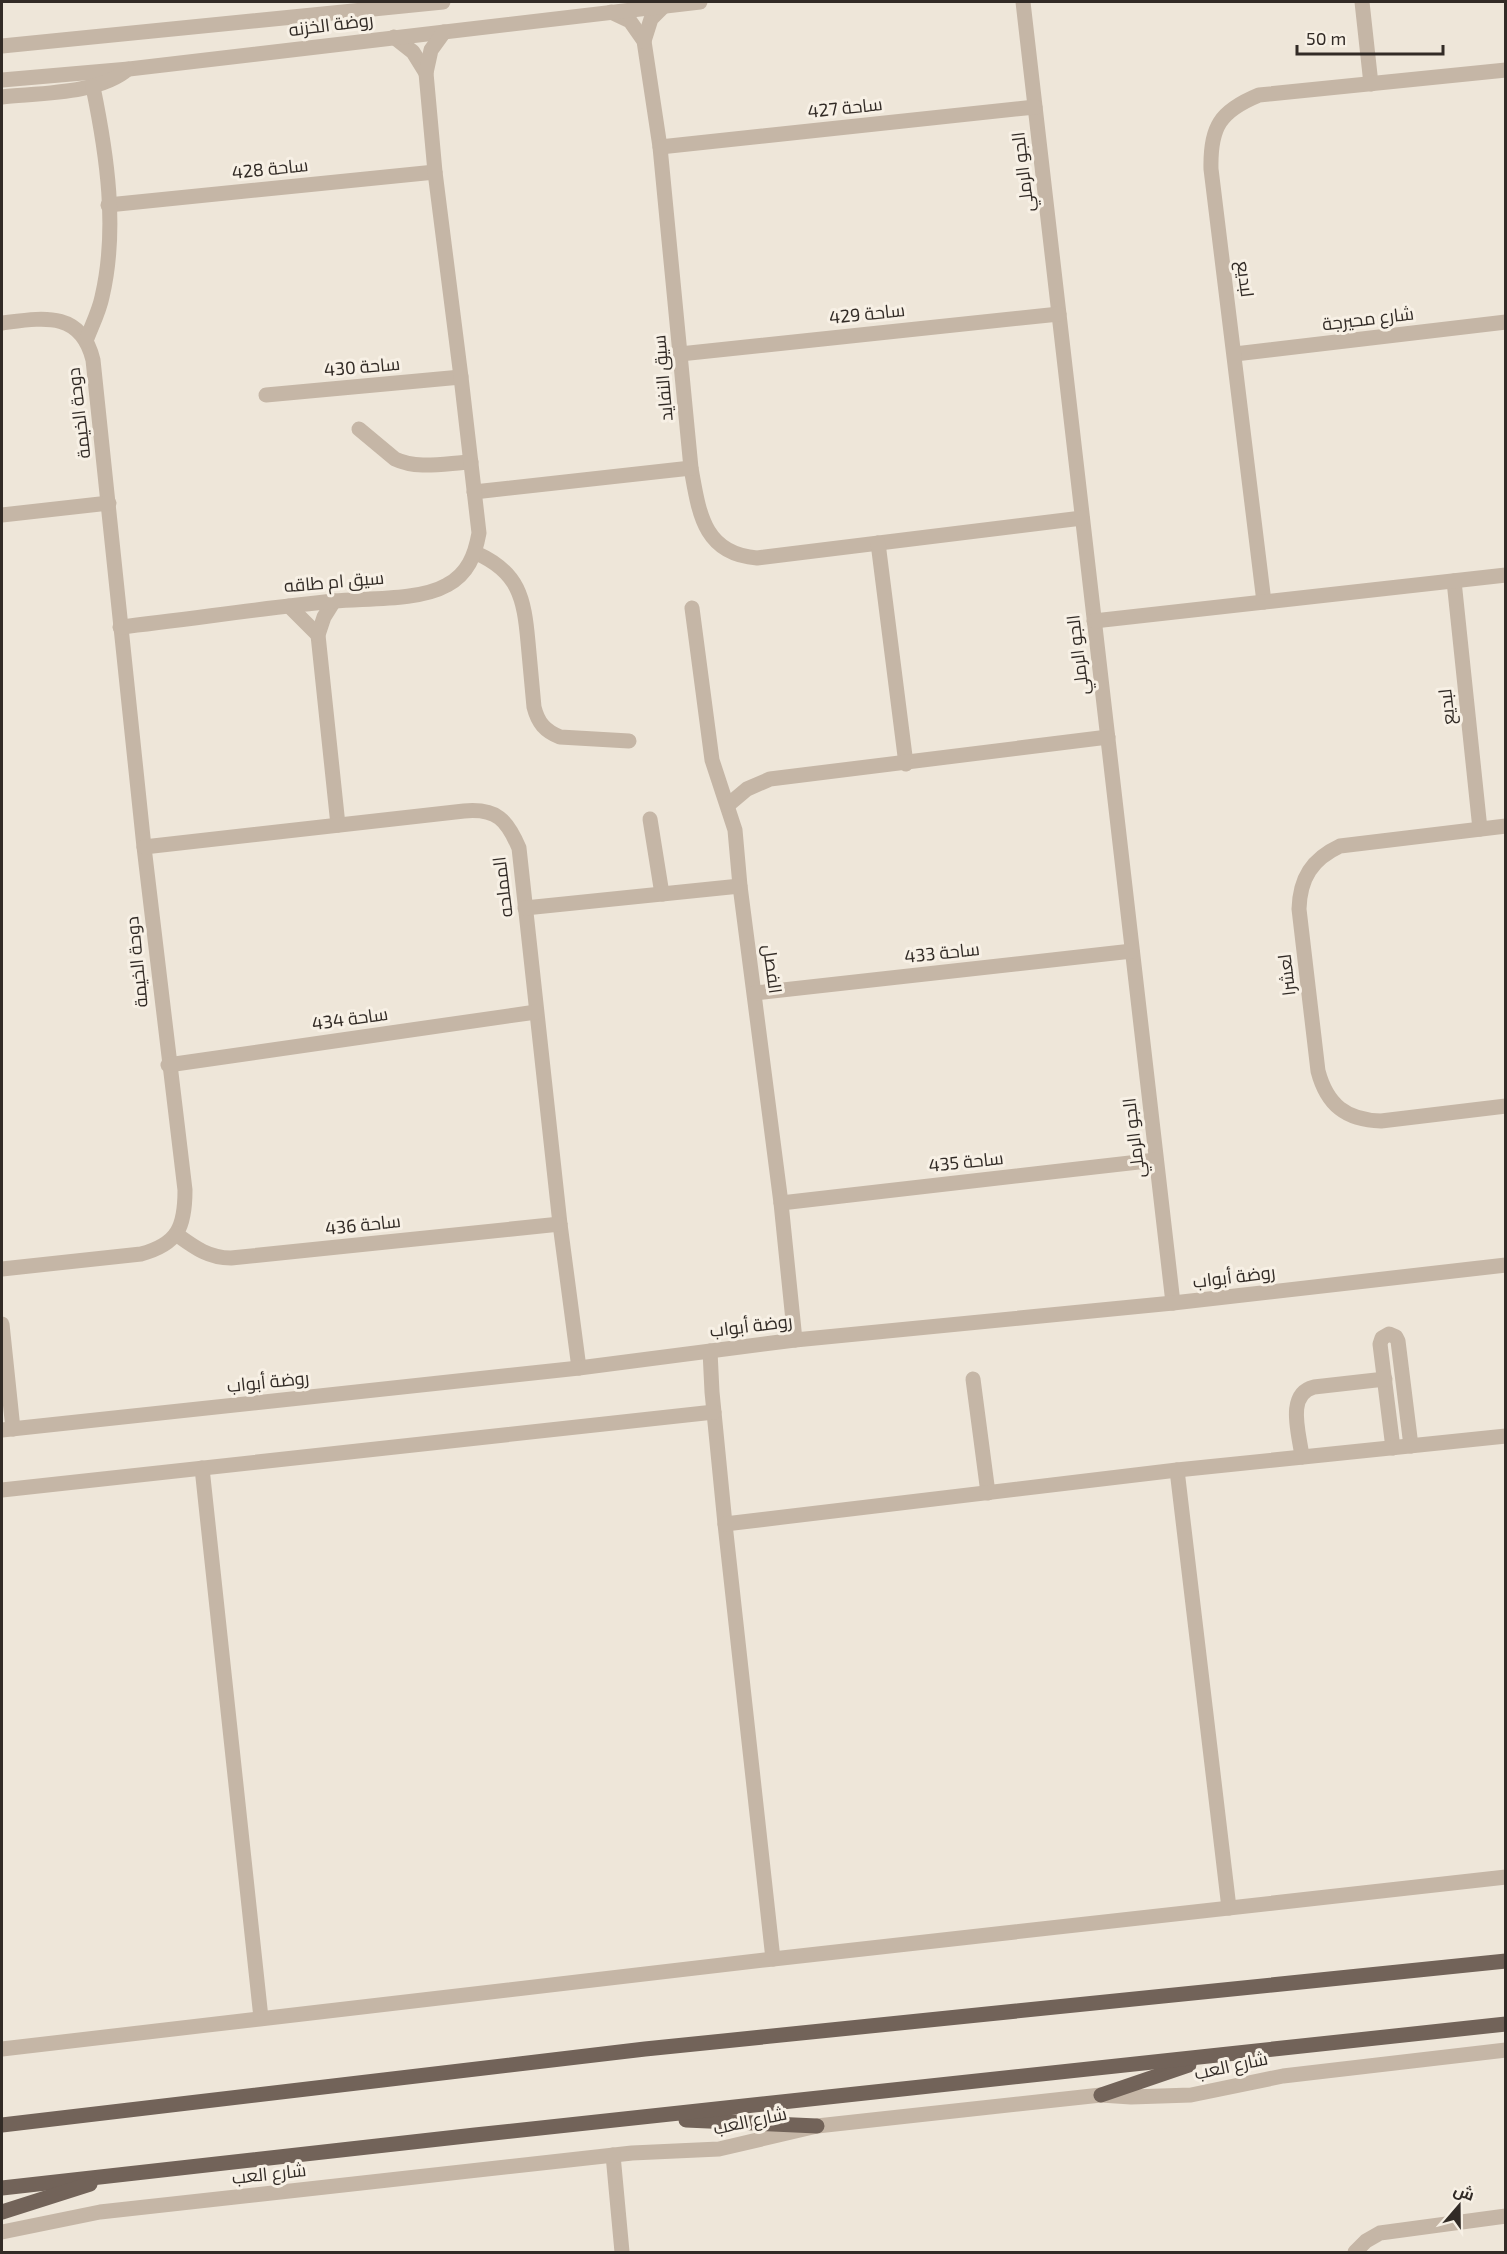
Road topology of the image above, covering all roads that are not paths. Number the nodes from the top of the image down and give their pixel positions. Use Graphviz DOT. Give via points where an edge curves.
graph roads {
  1 [pos="443,2"];
  2 [pos="700,2"];
  3 [pos="1023,2"];
  4 [pos="1362,2"];
  5 [pos="406,4"];
  6 [pos="369,6"];
  7 [pos="664,6"];
  8 [pos="321,8"];
  9 [pos="610,12"];
  10 [pos="444,32"];
  11 [pos="394,37"];
  12 [pos="644,41"];
  13 [pos="2,46"];
  14 [pos="129,69"];
  15 [pos="1506,70"];
  16 [pos="426,73"];
  17 [pos="2,80"];
  18 [pos="1371,84"];
  19 [pos="93,87"];
  20 [pos="2,97"];
  21 [pos="1035,107"];
  22 [pos="660,147"];
  23 [pos="435,172"];
  24 [pos="108,205"];
  25 [pos="1059,314"];
  26 [pos="1506,322"];
  27 [pos="2,323"];
  28 [pos="86,341"];
  29 [pos="680,354"];
  30 [pos="1235,354"];
  31 [pos="462,377"];
  32 [pos="266,395"];
  33 [pos="359,429"];
  34 [pos="471,462"];
  35 [pos="691,468"];
  36 [pos="474,492"];
  37 [pos="109,503"];
  38 [pos="2,515"];
  39 [pos="1082,518"];
  40 [pos="878,543"];
  41 [pos="476,553"];
  42 [pos="1506,575"];
  43 [pos="1454,581"];
  44 [pos="334,601"];
  45 [pos="1264,602"];
  46 [pos="289,606"];
  47 [pos="693,608"];
  48 [pos="1094,621"];
  49 [pos="120,627"];
  50 [pos="318,635"];
  51 [pos="1108,737"];
  52 [pos="629,741"];
  53 [pos="906,764"];
  54 [pos="728,805"];
  55 [pos="650,819"];
  56 [pos="338,825"];
  57 [pos="1506,826"];
  58 [pos="1480,829"];
  59 [pos="144,847"];
  60 [pos="740,886"];
  61 [pos="662,894"];
  62 [pos="525,908"];
  63 [pos="1132,951"];
  64 [pos="755,993"];
  65 [pos="536,1012"];
  66 [pos="168,1065"];
  67 [pos="1506,1106"];
  68 [pos="1156,1160"];
  69 [pos="781,1203"];
  70 [pos="560,1224"];
  71 [pos="176,1234"];
  72 [pos="1506,1265"];
  73 [pos="2,1269"];
  74 [pos="1173,1303"];
  75 [pos="2,1324"];
  76 [pos="795,1340"];
  77 [pos="710,1351"];
  78 [pos="579,1368"];
  79 [pos="973,1379"];
  80 [pos="1385,1379"];
  81 [pos="714,1412"];
  82 [pos="8,1430"];
  83 [pos="1506,1436"];
  84 [pos="1411,1446"];
  85 [pos="1393,1448"];
  86 [pos="1302,1457"];
  87 [pos="202,1468"];
  88 [pos="1177,1470"];
  89 [pos="2,1490"];
  90 [pos="988,1493"];
  91 [pos="725,1524"];
  92 [pos="1506,1877"];
  93 [pos="1229,1908"];
  94 [pos="773,1959"];
  95 [pos="1506,1961"];
  96 [pos="261,2018"];
  97 [pos="1506,2024"];
  98 [pos="2,2049"];
  99 [pos="1506,2050"];
  100 [pos="1216,2056"];
  101 [pos="1101,2095"];
  102 [pos="638,2118"];
  103 [pos="2,2125"];
  104 [pos="817,2126"];
  105 [pos="613,2155"];
  106 [pos="123,2173"];
  107 [pos="2,2188"];
  108 [pos="2,2212"];
  109 [pos="1506,2216"];
  110 [pos="2,2232"];
  111 [pos="622,2253"];
  112 [pos="1355,2253"];
  1 -- 5 [label="street, روضة الخزنه"];
  2 -- 7 [label="street, روضة الخزنه"];
  3 -- 21 [label="street, الجو الرملي"];
  4 -- 18 [label="street"];
  5 -- 6 [label="street, روضة الخزنه"];
  6 -- 8 [label="street, روضة الخزنه"];
  7 -- 9 [label="street, روضة الخزنه"];
  7 -- 12 [label="street" via="651,19"];
  8 -- 13 [label="street, روضة الخزنه"];
  9 -- 10 [label="street, روضة الخزنه"];
  9 -- 12 [label="street" via="630,21"];
  10 -- 11 [label="street, روضة الخزنه"];
  10 -- 16 [label="street" via="431,50"];
  11 -- 14 [label="street, روضة الخزنه"];
  11 -- 16 [label="street" via="413,52"];
  12 -- 22 [label="street, سيق النفايد"];
  14 -- 17 [label="street, روضة الخزنه"];
  14 -- 19 [label="street" via="111,82"];
  15 -- 18 [label="street, لبديع"];
  16 -- 23 [label="street"];
  18 -- 30 [label="street, لبديع" via="1259,95 1239,103 1216,129 1211,169"];
  19 -- 20 [label="street"];
  19 -- 24 [label="street" via="105,150"];
  21 -- 22 [label="street, ساحة 427"];
  21 -- 25 [label="street, الجو الرملي"];
  22 -- 29 [label="street, سيق النفايد"];
  23 -- 24 [label="street, ساحة 428"];
  23 -- 31 [label="street"];
  24 -- 28 [label="street" via="109,257 104,289"];
  25 -- 29 [label="street, ساحة 429"];
  25 -- 39 [label="street, الجو الرملي"];
  26 -- 30 [label="street, شارع محيرجة"];
  27 -- 28 [label="street, دوحة الخيمة" via="57,320"];
  28 -- 37 [label="street, دوحة الخيمة" via="93,360"];
  29 -- 35 [label="street, سيق النفايد"];
  30 -- 45 [label="street, لبديع"];
  31 -- 32 [label="street, ساحة 430"];
  31 -- 34 [label="street"];
  33 -- 34 [label="street" via="402,462"];
  34 -- 36 [label="street"];
  35 -- 36 [label="street"];
  35 -- 40 [label="street, سيق النفايد" via="705,529 716,541 743,556 757,558"];
  36 -- 41 [label="street" via="479,533"];
  37 -- 38 [label="street"];
  37 -- 49 [label="street, دوحة الخيمة"];
  39 -- 40 [label="street, سيق النفايد"];
  39 -- 48 [label="street, الجو الرملي"];
  40 -- 53 [label="street"];
  41 -- 44 [label="street, سيق ام طاقه" via="459,577 432,592"];
  41 -- 52 [label="street" via="503,568 522,597 534,707 542,726 560,737"];
  42 -- 43 [label="street"];
  43 -- 45 [label="street"];
  43 -- 58 [label="street, لبديع"];
  44 -- 46 [label="street, سيق ام طاقه"];
  44 -- 50 [label="street"];
  45 -- 48 [label="street"];
  46 -- 49 [label="street, سيق ام طاقه"];
  46 -- 50 [label="street"];
  47 -- 54 [label="street, الفصل" via="712,760"];
  48 -- 51 [label="street, الجو الرملي"];
  49 -- 59 [label="street, دوحة الخيمة"];
  50 -- 56 [label="street"];
  51 -- 53 [label="street"];
  51 -- 63 [label="street, الجو الرملي"];
  53 -- 54 [label="street" via="770,779 747,789"];
  54 -- 60 [label="street, الفصل" via="735,830"];
  55 -- 61 [label="street"];
  56 -- 59 [label="street, المملحه"];
  56 -- 62 [label="street, المملحه" via="475,810 495,815 504,820 519,848"];
  57 -- 58 [label="street, لعشرا"];
  58 -- 67 [label="street, لعشرا" via="1340,846 1325,853 1309,870 1300,893 1299,909 1318,1071 1329,1098 1340,1109 1352,1117 1381,1121"];
  59 -- 66 [label="street, دوحة الخيمة"];
  60 -- 61 [label="street"];
  60 -- 64 [label="street, الفصل"];
  61 -- 62 [label="street"];
  62 -- 65 [label="street, المملحه"];
  63 -- 64 [label="street, ساحة 433"];
  63 -- 68 [label="street, الجو الرملي"];
  64 -- 69 [label="street, الفصل"];
  65 -- 66 [label="street, ساحة 434"];
  65 -- 70 [label="street, المملحه"];
  66 -- 71 [label="street, دوحة الخيمة" via="185,1190 183,1220"];
  68 -- 69 [label="street, ساحة 435"];
  68 -- 74 [label="street, الجو الرملي"];
  69 -- 76 [label="street, الفصل"];
  70 -- 71 [label="street, ساحة 436" via="231,1258 210,1256"];
  70 -- 78 [label="street, المملحه"];
  71 -- 73 [label="street" via="159,1249 141,1254"];
  72 -- 74 [label="street, روضة أبواب"];
  74 -- 76 [label="street, روضة أبواب"];
  75 -- 82 [label="street"];
  76 -- 77 [label="street, روضة أبواب"];
  77 -- 78 [label="street, روضة أبواب"];
  77 -- 81 [label="street"];
  78 -- 82 [label="street, روضة أبواب"];
  79 -- 90 [label="street"];
  80 -- 84 [label="street" via="1380,1344 1389,1334 1398,1341"];
  80 -- 85 [label="street"];
  80 -- 86 [label="street" via="1304,1391 1296,1404"];
  81 -- 87 [label="street"];
  81 -- 91 [label="street"];
  83 -- 84 [label="street"];
  84 -- 85 [label="street"];
  85 -- 86 [label="street"];
  86 -- 88 [label="street"];
  87 -- 89 [label="street"];
  87 -- 96 [label="street"];
  88 -- 90 [label="street"];
  88 -- 93 [label="street"];
  90 -- 91 [label="street"];
  91 -- 94 [label="street"];
  92 -- 93 [label="street"];
  93 -- 94 [label="street"];
  94 -- 96 [label="street"];
  95 -- 103 [label="main road" via="645,2049"];
  96 -- 98 [label="street"];
  97 -- 100 [label="main road, شارع العب"];
  99 -- 101 [label="street, شارع العب" via="1273,2077 1191,2095"];
  100 -- 101 [label="main road"];
  100 -- 102 [label="main road, شارع العب"];
  101 -- 104 [label="street, شارع العب"];
  102 -- 104 [label="main road"];
  102 -- 106 [label="main road, شارع العب"];
  104 -- 105 [label="street, شارع العب" via="719,2149"];
  105 -- 110 [label="street, شارع العب" via="100,2212"];
  105 -- 111 [label="street"];
  106 -- 107 [label="main road, شارع العب"];
  106 -- 108 [label="main road"];
  109 -- 112 [label="street" via="1380,2233"];
}
